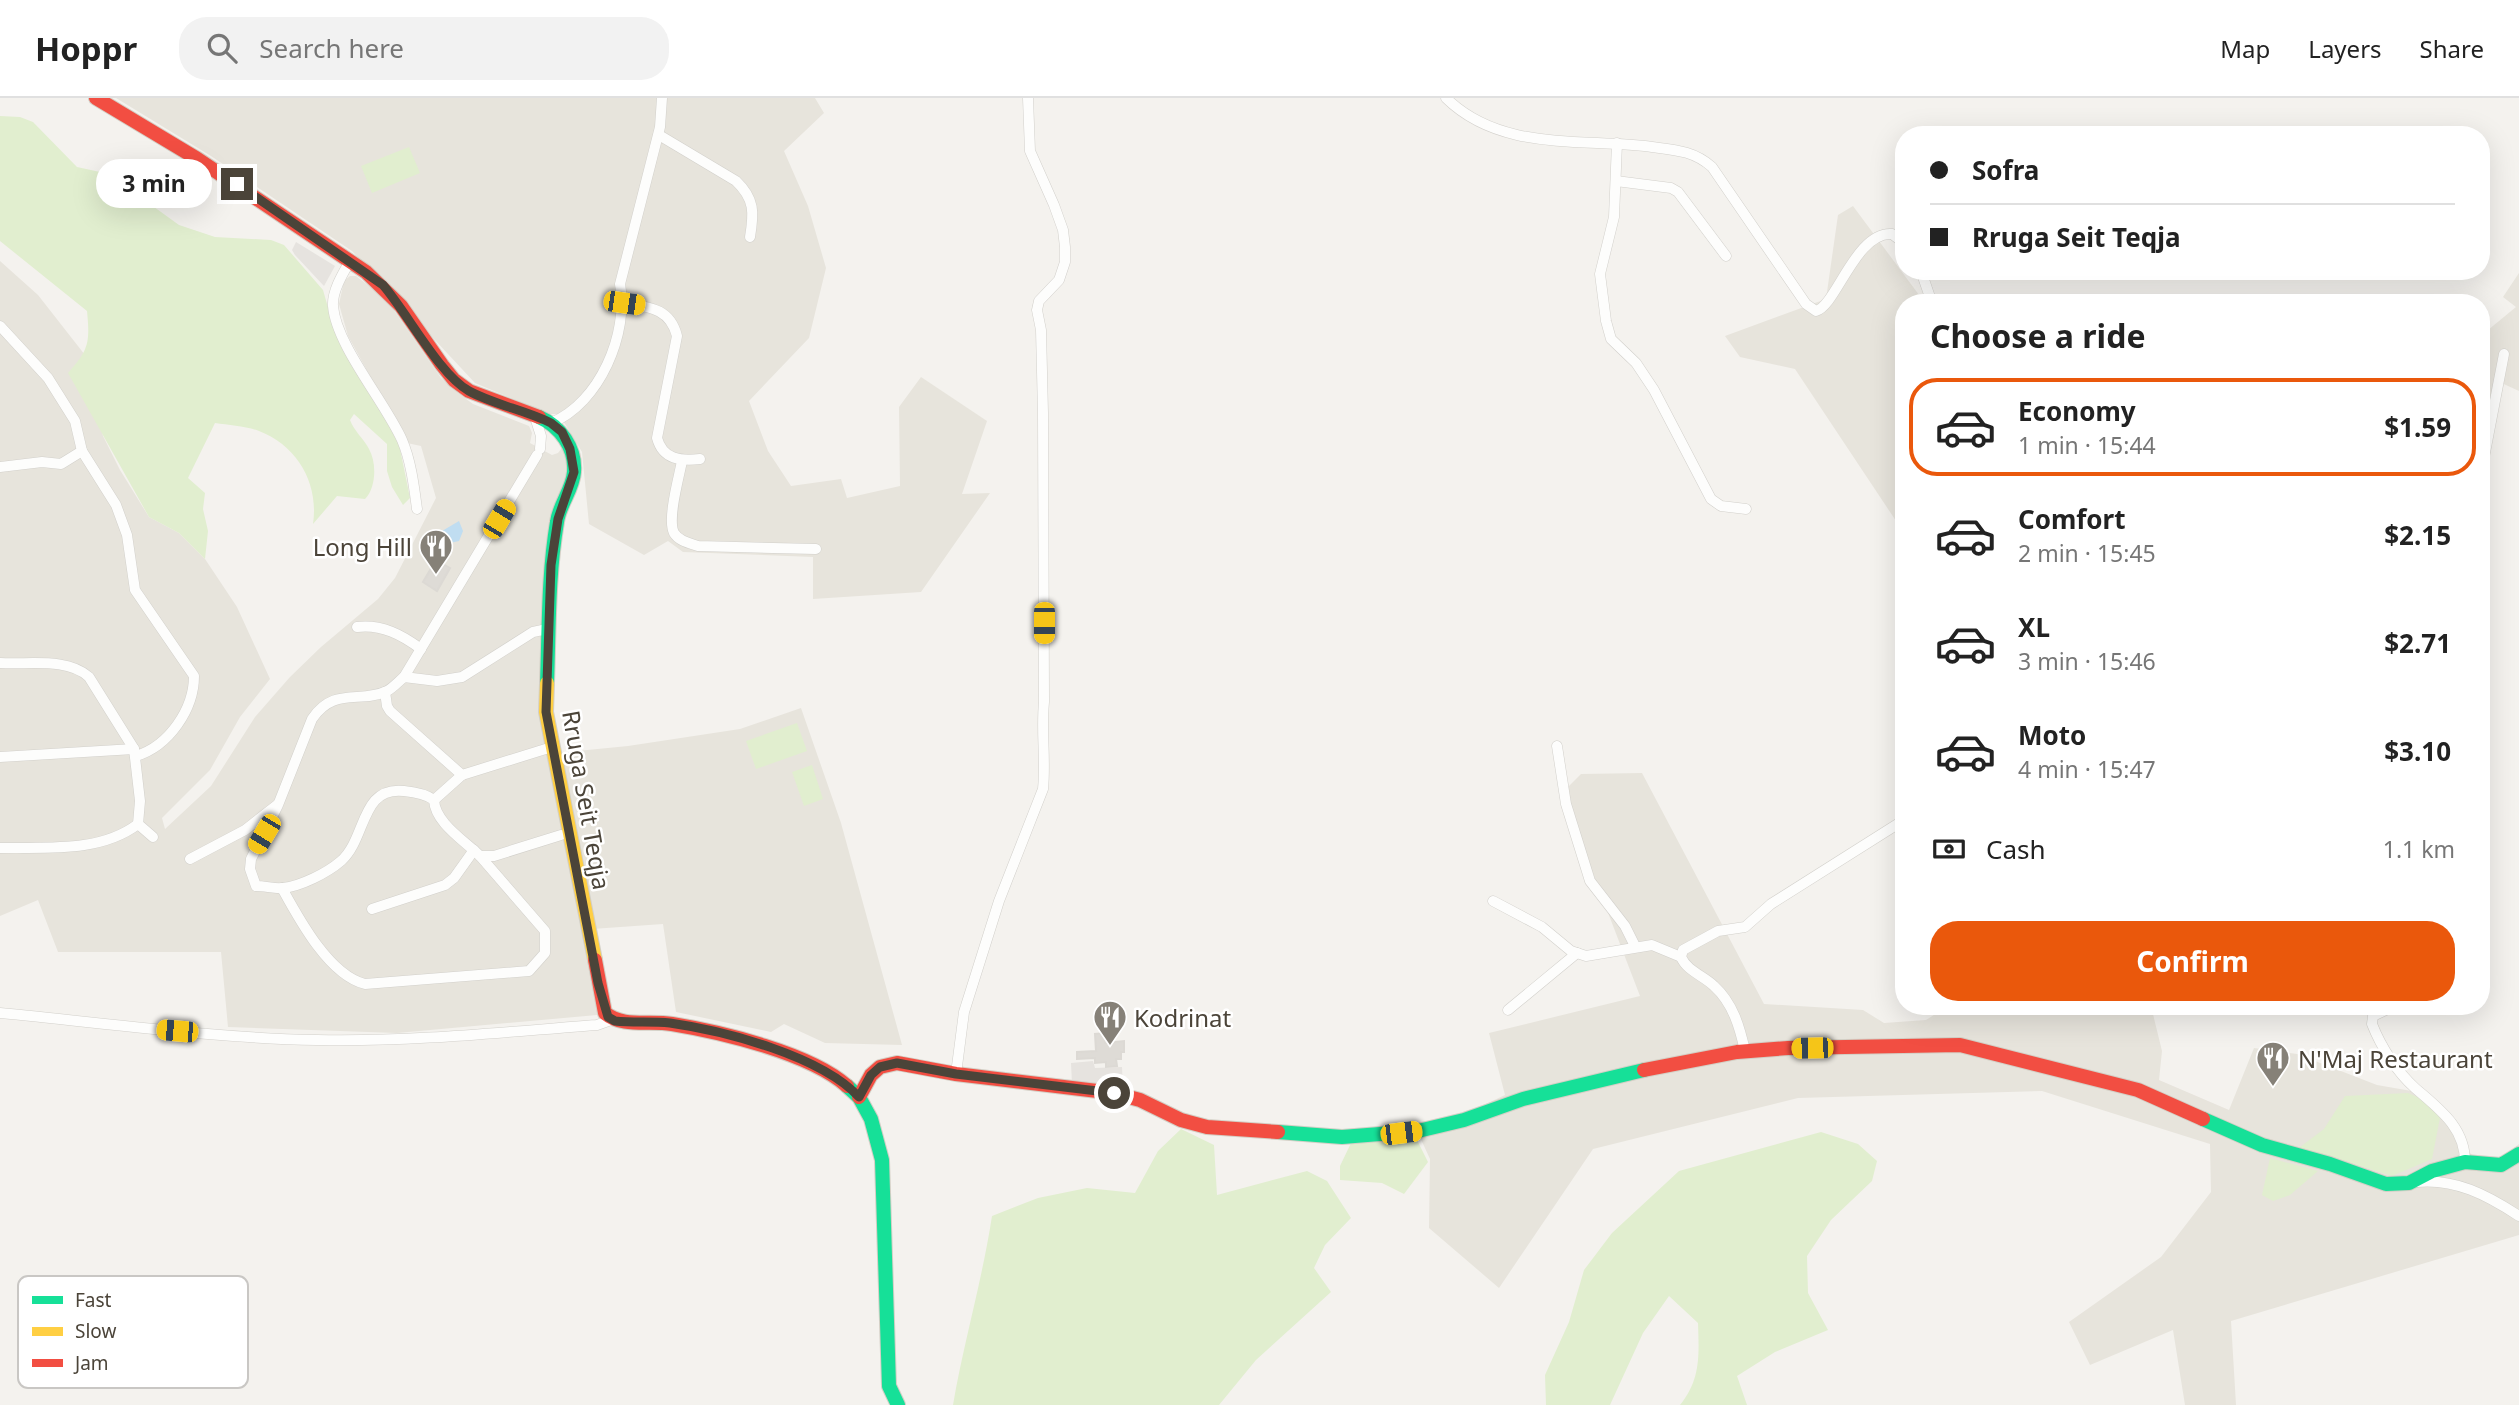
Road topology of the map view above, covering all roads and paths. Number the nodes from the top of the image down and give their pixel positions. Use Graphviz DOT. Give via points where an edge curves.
graph roads {
  1 [pos="96,98"];
  2 [pos="662,98"];
  3 [pos="1028,98"];
  4 [pos="1446,98"];
  5 [pos="659,135"];
  6 [pos="1617,143"];
  7 [pos="1616,181"];
  8 [pos="1895,236"];
  9 [pos="750,237"];
  10 [pos="1726,256"];
  11 [pos="350,261"];
  12 [pos="624,303"];
  13 [pos="0,326"];
  14 [pos="2504,354"];
  15 [pos="535,417"];
  16 [pos="551,423"];
  17 [pos="2490,427"];
  18 [pos="82,452"];
  19 [pos="701,459"];
  20 [pos="682,461"];
  21 [pos="0,467"];
  22 [pos="417,509"];
  23 [pos="1746,509"];
  24 [pos="816,549"];
  25 [pos="357,627"];
  26 [pos="547,629"];
  27 [pos="421,649"];
  28 [pos="0,663"];
  29 [pos="404,677"];
  30 [pos="385,692"];
  31 [pos="1557,746"];
  32 [pos="552,747"];
  33 [pos="135,752"];
  34 [pos="0,757"];
  35 [pos="462,775"];
  36 [pos="434,800"];
  37 [pos="278,805"];
  38 [pos="138,824"];
  39 [pos="1895,826"];
  40 [pos="561,835"];
  41 [pos="153,837"];
  42 [pos="0,848"];
  43 [pos="477,853"];
  44 [pos="190,859"];
  45 [pos="282,888"];
  46 [pos="1493,901"];
  47 [pos="372,909"];
  48 [pos="1635,946"];
  49 [pos="1577,953"];
  50 [pos="1681,957"];
  51 [pos="1507,1010"];
  52 [pos="0,1013"];
  53 [pos="2375,1015"];
  54 [pos="611,1020"];
  55 [pos="1745,1051"];
  56 [pos="956,1074"];
  57 [pos="859,1097"];
  58 [pos="2519,1154"];
  59 [pos="2465,1162"];
  60 [pos="2409,1183"];
  61 [pos="2519,1216"];
  62 [pos="898,1405"];
  1 -- 11 [label="main road" via="196,158"];
  2 -- 5 [label="street"];
  3 -- 56 [label="street" via="1030,151 1054,205 1065,247 1059,280 1039,300 1037,310 1044,413 1041,728 1045,770 1043,789 999,901 964,1012"];
  4 -- 6 [label="street" via="1478,123 1502,133"];
  5 -- 9 [label="street" via="744,188 754,214"];
  5 -- 12 [label="street" via="620,284"];
  6 -- 7 [label="street"];
  6 -- 8 [label="street" via="1688,152 1704,160 1805,304 1816,311 1825,307 1844,272 1878,236"];
  7 -- 10 [label="street" via="1678,192"];
  7 -- 23 [label="street" via="1614,217 1600,274 1611,339 1636,363 1654,390 1711,499 1721,506"];
  11 -- 15 [label="main road" via="383,285 454,380"];
  11 -- 22 [label="street" via="333,305 343,337 402,442"];
  12 -- 16 [label="street" via="616,343 600,377 563,418"];
  12 -- 20 [label="street" via="650,307 674,322 677,336 657,438 670,457"];
  13 -- 18 [label="street" via="48,378 75,421"];
  14 -- 17 [label="street"];
  15 -- 16 [label="main road"];
  15 -- 27 [label="street" via="541,436 539,452"];
  16 -- 26 [label="main road, Rruga Seit Teqja" via="562,432 570,449 574,472 558,519"];
  18 -- 21 [label="street" via="61,464"];
  18 -- 33 [label="street" via="116,505 127,535 135,590 194,676 194,693 186,712 158,746"];
  19 -- 20 [label="street"];
  20 -- 24 [label="street" via="671,523 683,542"];
  25 -- 27 [label="street" via="395,632"];
  26 -- 29 [label="street" via="533,632 462,677 437,681"];
  26 -- 32 [label="main road, Rruga Seit Teqja" via="546,712"];
  27 -- 29 [label="street"];
  28 -- 33 [label="street" via="79,668"];
  29 -- 30 [label="street"];
  30 -- 35 [label="street" via="390,711"];
  30 -- 37 [label="street" via="334,699 317,710"];
  31 -- 48 [label="street" via="1566,804 1590,881"];
  32 -- 35 [label="street"];
  32 -- 54 [label="main road, Rruga Seit Teqja" via="604,1009"];
  33 -- 34 [label="street"];
  33 -- 38 [label="street"];
  35 -- 36 [label="street"];
  36 -- 43 [label="street" via="443,821"];
  36 -- 45 [label="street" via="401,791 383,793 374,800 354,844 340,862"];
  37 -- 44 [label="street" via="245,830"];
  37 -- 45 [label="street" via="250,869 256,886"];
  38 -- 41 [label="street"];
  38 -- 42 [label="street" via="122,836 82,846"];
  39 -- 50 [label="street" via="1771,904 1753,923 1689,944"];
  40 -- 43 [label="street" via="494,856"];
  43 -- 45 [label="street" via="545,931 545,953 529,971 355,981 312,939"];
  43 -- 47 [label="street" via="444,885"];
  46 -- 49 [label="street" via="1542,927"];
  48 -- 49 [label="street" via="1586,956"];
  48 -- 50 [label="street" via="1652,944"];
  49 -- 51 [label="street"];
  50 -- 55 [label="street" via="1725,998"];
  52 -- 54 [label="street" via="216,1035 317,1040 419,1038 597,1025"];
  53 -- 59 [label="street" via="2372,1024 2403,1074 2460,1134"];
  54 -- 57 [label="main road" via="669,1023 741,1039 837,1077"];
  55 -- 56 [label="main road" via="1626,1073 1418,1131 1342,1137 1207,1126 1181,1121 1140,1100 1114,1093"];
  55 -- 60 [label="main road" via="1975,1048 2138,1090 2286,1153 2386,1184"];
  56 -- 57 [label="main road" via="887,1064 871,1075"];
  57 -- 62 [label="main road" via="871,1119 882,1160 889,1386"];
  58 -- 59 [label="main road" via="2501,1165"];
  59 -- 60 [label="main road"];
  60 -- 61 [label="street" via="2462,1186 2489,1196"];
}
